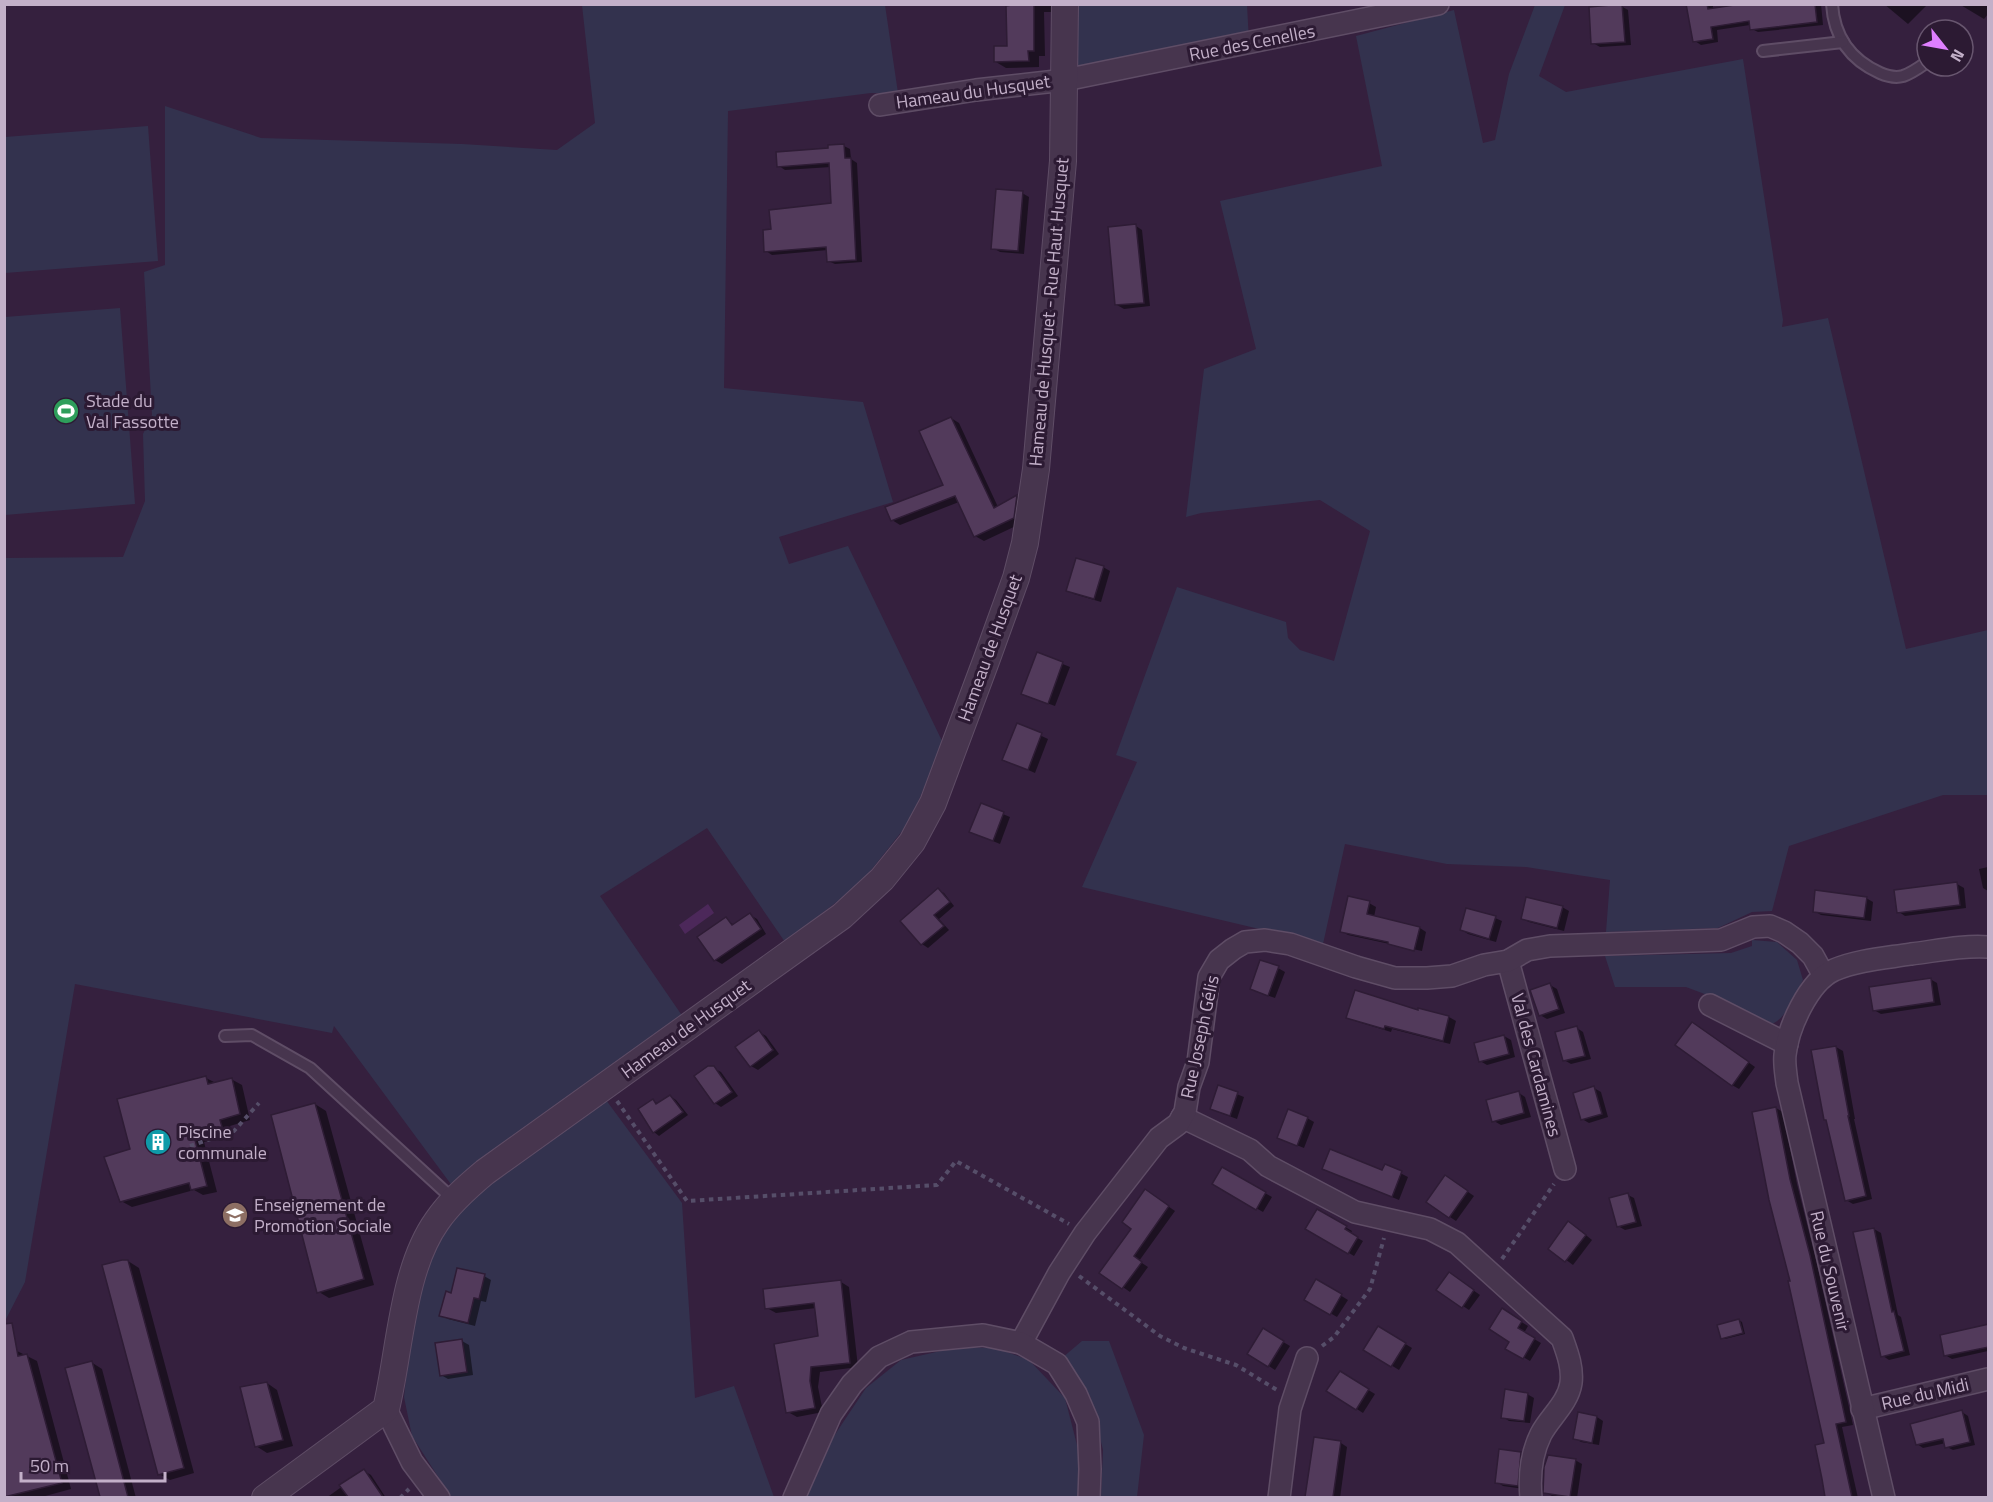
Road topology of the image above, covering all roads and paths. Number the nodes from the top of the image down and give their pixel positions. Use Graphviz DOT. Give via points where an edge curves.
graph roads {
  1 [pos="1065,4"];
  2 [pos="1438,4"];
  3 [pos="1832,4"];
  4 [pos="1843,42"];
  5 [pos="1763,51"];
  6 [pos="1915,70"];
  7 [pos="1065,80"];
  8 [pos="880,105"];
  9 [pos="1025,543"];
  10 [pos="1989,947"];
  11 [pos="1508,961"];
  12 [pos="1824,976"];
  13 [pos="1710,1005"];
  14 [pos="225,1036"];
  15 [pos="1786,1044"];
  16 [pos="607,1086"];
  17 [pos="259,1103"];
  18 [pos="1182,1118"];
  19 [pos="190,1146"];
  20 [pos="1565,1169"];
  21 [pos="454,1200"];
  22 [pos="1389,1220"];
  23 [pos="1085,1233"];
  24 [pos="1064,1265"];
  25 [pos="1492,1274"];
  26 [pos="1021,1343"];
  27 [pos="1307,1358"];
  28 [pos="1989,1379"];
  29 [pos="1293,1400"];
  30 [pos="386,1409"];
  31 [pos="1862,1409"];
  32 [pos="265,1497"];
  33 [pos="439,1497"];
  34 [pos="794,1497"];
  35 [pos="1089,1497"];
  36 [pos="1279,1497"];
  37 [pos="1531,1497"];
  38 [pos="1884,1497"];
  1 -- 7 [label="street, Hameau de Husquet - Rue Haut Husquet"];
  2 -- 7 [label="street, Rue des Cenelles"];
  3 -- 4 [label="lane"];
  4 -- 5 [label="lane"];
  4 -- 6 [label="lane" via="1859,62 1886,75 1901,77"];
  7 -- 8 [label="street, Hameau du Husquet"];
  7 -- 9 [label="street, Hameau de Husquet - Rue Haut Husquet" via="1063,161 1036,469"];
  9 -- 16 [label="street, Hameau de Husquet" via="952,754 912,842 882,879 842,916"];
  10 -- 12 [label="street" via="1850,964"];
  11 -- 12 [label="street, Rue Joseph Gélis" via="1527,950 1550,946 1721,940 1753,927 1770,926 1784,932 1813,956"];
  11 -- 18 [label="street, Rue Joseph Gélis" via="1452,976 1395,978 1290,944 1245,942 1219,960 1209,977 1198,1062"];
  11 -- 20 [label="street, Val des Cardamines"];
  12 -- 15 [label="street" via="1797,1015"];
  13 -- 15 [label="street"];
  14 -- 21 [label="lane" via="252,1035 310,1068"];
  15 -- 31 [label="street, Rue du Souvenir" via="1787,1083"];
  16 -- 21 [label="street, Hameau de Husquet" via="485,1172"];
  16 -- 23 [label="path" via="687,1201 937,1185 956,1161"];
  17 -- 19 [label="path" via="234,1131"];
  18 -- 22 [label="street" via="1250,1150 1268,1166 1355,1212"];
  18 -- 23 [label="street, Rue Joseph Gélis" via="1159,1138"];
  20 -- 25 [label="path"];
  21 -- 30 [label="street, Hameau de Husquet" via="436,1222 413,1272"];
  22 -- 25 [label="street" via="1430,1229 1457,1242"];
  22 -- 27 [label="path" via="1370,1289 1334,1337"];
  23 -- 24 [label="street, Rue Joseph Gélis"];
  24 -- 26 [label="street, Rue Joseph Gélis"];
  24 -- 29 [label="path" via="1160,1336 1236,1365"];
  25 -- 37 [label="street" via="1562,1338 1572,1372 1571,1385 1541,1434 1532,1458"];
  26 -- 34 [label="street" via="983,1335 946,1338 911,1342 879,1357 852,1384 831,1414"];
  26 -- 35 [label="street" via="1057,1364 1076,1394 1088,1422"];
  27 -- 29 [label="street"];
  28 -- 31 [label="street, Rue du Midi"];
  29 -- 36 [label="street"];
  30 -- 32 [label="street"];
  30 -- 33 [label="street" via="412,1462"];
  31 -- 38 [label="street, Rue du Souvenir"];
}
